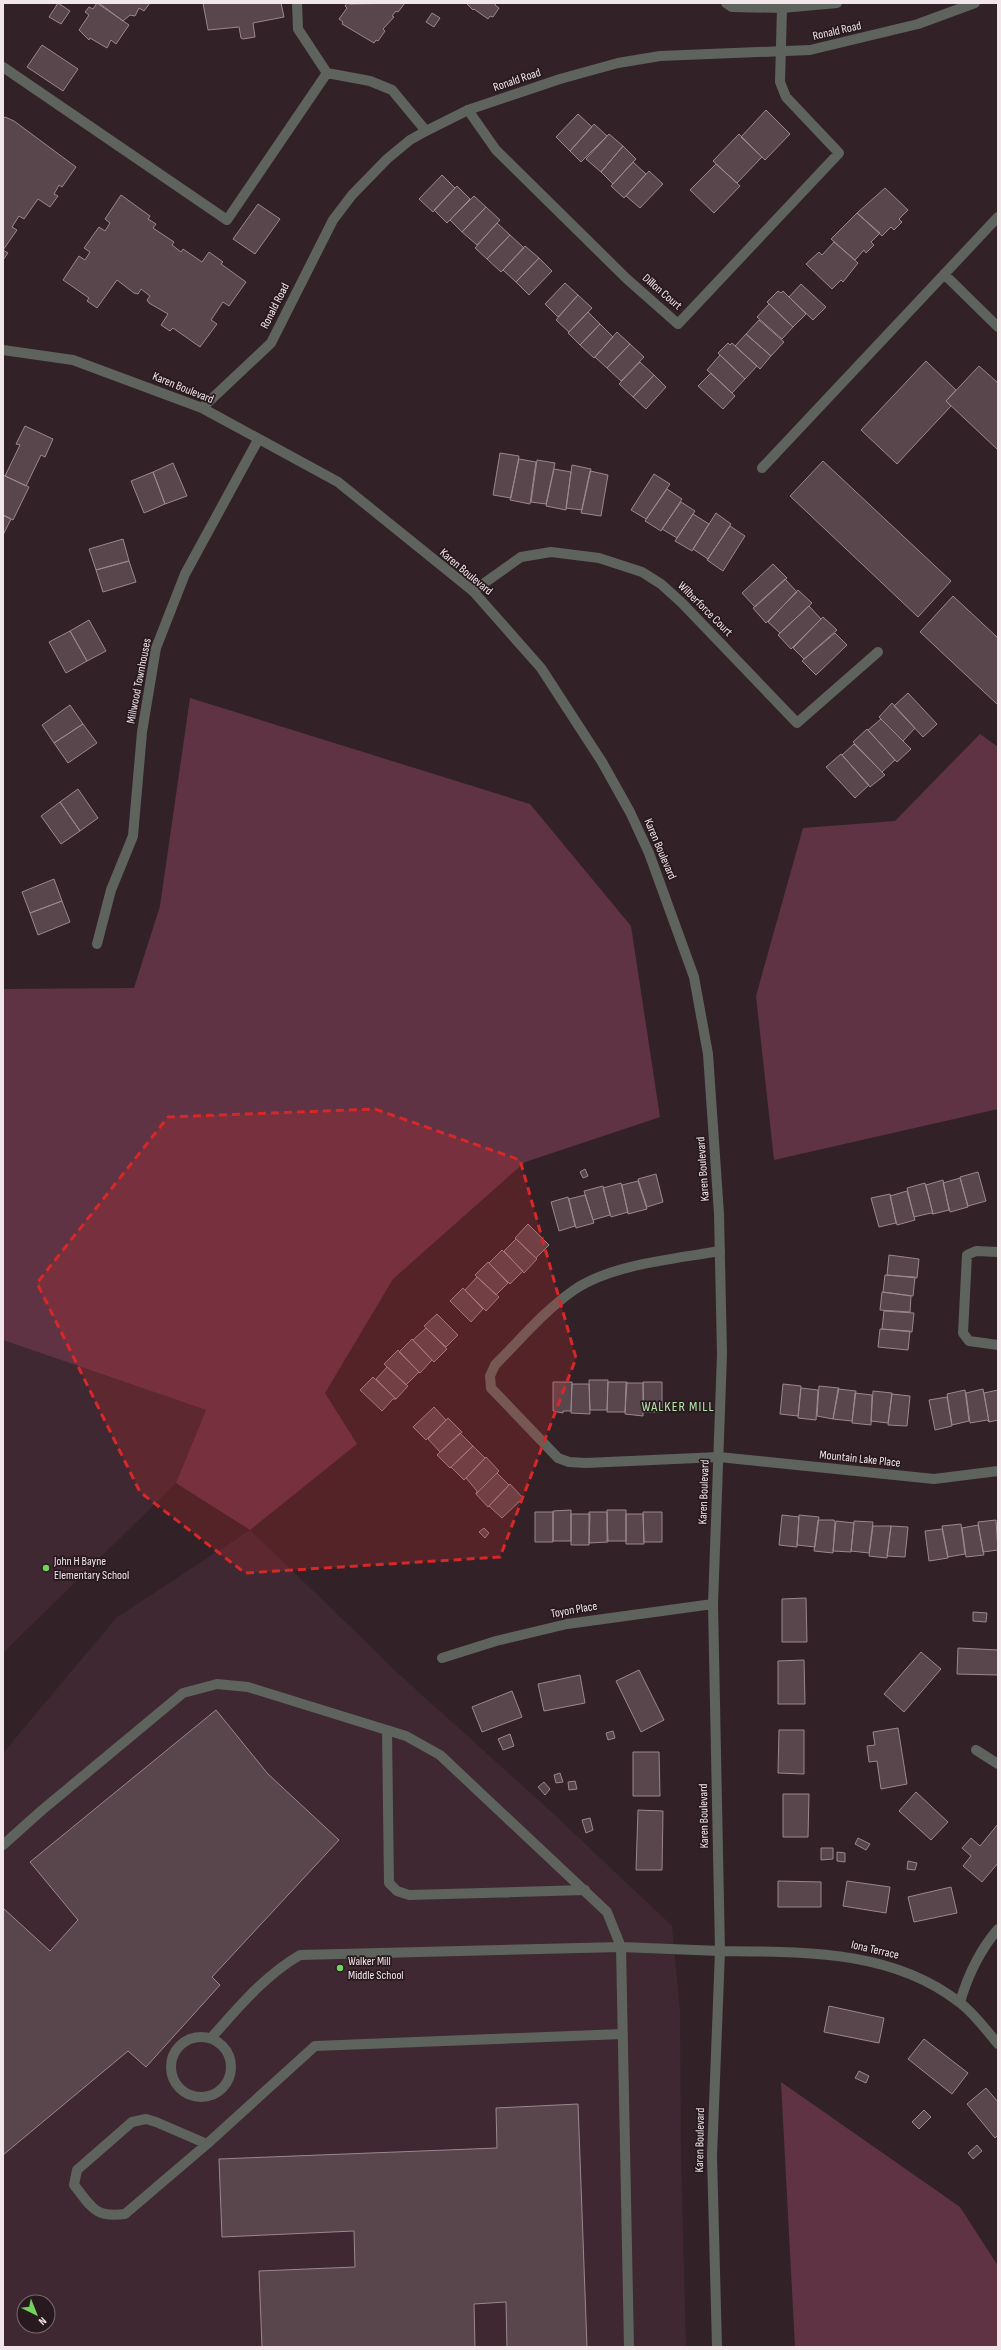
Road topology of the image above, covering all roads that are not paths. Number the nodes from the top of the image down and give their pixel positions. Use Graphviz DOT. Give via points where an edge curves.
graph roads {
  1 [pos="297,3"];
  2 [pos="726,3"];
  3 [pos="836,3"];
  4 [pos="975,3"];
  5 [pos="782,8"];
  6 [pos="781,52"];
  7 [pos="3,67"];
  8 [pos="327,72"];
  9 [pos="468,110"];
  10 [pos="426,131"];
  11 [pos="998,217"];
  12 [pos="944,274"];
  13 [pos="998,327"];
  14 [pos="3,350"];
  15 [pos="202,408"];
  16 [pos="258,440"];
  17 [pos="762,468"];
  18 [pos="473,591"];
  19 [pos="878,652"];
  20 [pos="97,944"];
  21 [pos="720,1251"];
  22 [pos="998,1252"];
  23 [pos="998,1345"];
  24 [pos="719,1457"];
  25 [pos="998,1471"];
  26 [pos="713,1604"];
  27 [pos="442,1658"];
  28 [pos="387,1730"];
  29 [pos="976,1750"];
  30 [pos="998,1764"];
  31 [pos="3,1845"];
  32 [pos="585,1890"];
  33 [pos="998,1929"];
  34 [pos="621,1946"];
  35 [pos="720,1951"];
  36 [pos="960,2002"];
  37 [pos="622,2034"];
  38 [pos="211,2038"];
  39 [pos="998,2044"];
  40 [pos="207,2144"];
  41 [pos="629,2347"];
  42 [pos="717,2347"];
  1 -- 8 [label="street" via="298,29"];
  2 -- 5 [label="street" via="732,7"];
  3 -- 5 [label="street"];
  4 -- 6 [label="street, Ronald Road" via="918,24 848,43"];
  5 -- 6 [label="street"];
  6 -- 9 [label="street, Ronald Road" via="660,56 618,62 560,78"];
  6 -- 9 [label="street, Dillon Court" via="780,82 786,97 839,154 678,324 627,279 496,150"];
  7 -- 8 [label="street" via="227,220"];
  8 -- 10 [label="street" via="392,90"];
  9 -- 10 [label="street, Ronald Road"];
  10 -- 15 [label="street, Ronald Road" via="410,140 387,159 352,195 333,220 271,343"];
  11 -- 12 [label="street"];
  12 -- 13 [label="street"];
  12 -- 17 [label="street"];
  14 -- 15 [label="street, Karen Boulevard" via="73,360"];
  15 -- 16 [label="street, Karen Boulevard"];
  16 -- 18 [label="street, Karen Boulevard" via="338,482"];
  16 -- 20 [label="street, Millwood Townhouses" via="185,574 156,648 142,732 133,836 111,890"];
  18 -- 19 [label="street, Wilberforce Court" via="521,557 551,552 599,558 642,572 661,584 682,603 797,724"];
  18 -- 21 [label="street, Karen Boulevard" via="542,668 598,755 630,812 662,889 694,977 708,1054"];
  21 -- 24 [label="street, Karen Boulevard" via="722,1354"];
  21 -- 24 [label="street, Mountain Lake Place" via="631,1268 575,1289 554,1305 495,1365 490,1376 491,1388 558,1458 569,1462"];
  22 -- 23 [label="street" via="976,1251 967,1255 963,1333 969,1341"];
  24 -- 25 [label="street, Mountain Lake Place" via="934,1479"];
  24 -- 26 [label="street, Karen Boulevard"];
  26 -- 27 [label="street, Toyon Place" via="567,1624 496,1641"];
  26 -- 35 [label="street, Karen Boulevard"];
  28 -- 31 [label="street" via="248,1687 217,1684 183,1693"];
  28 -- 32 [label="street" via="406,1736 440,1755"];
  28 -- 32 [label="street" via="389,1883 397,1891 409,1895"];
  29 -- 30 [label="street"];
  32 -- 34 [label="street" via="608,1912"];
  33 -- 36 [label="street" via="976,1959"];
  34 -- 35 [label="street, Iona Terrace"];
  34 -- 37 [label="street"];
  34 -- 38 [label="street, Iona Terrace" via="300,1955 281,1966 262,1982"];
  35 -- 36 [label="street, Iona Terrace" via="847,1956 899,1968 935,1985"];
  35 -- 42 [label="street, Karen Boulevard" via="712,2156"];
  36 -- 39 [label="street, Iona Terrace"];
  37 -- 40 [label="street" via="315,2046"];
  37 -- 41 [label="street"];
  38 -- 38 [label="street" via="192,2038 176,2049 172,2058 173,2078 178,2087 187,2094 207,2097 217,2093 230,2077 231,2058 226,2049"];
  40 -- 40 [label="street" via="125,2214 107,2216 93,2209 74,2185 77,2170 132,2122 146,2119"];
}
